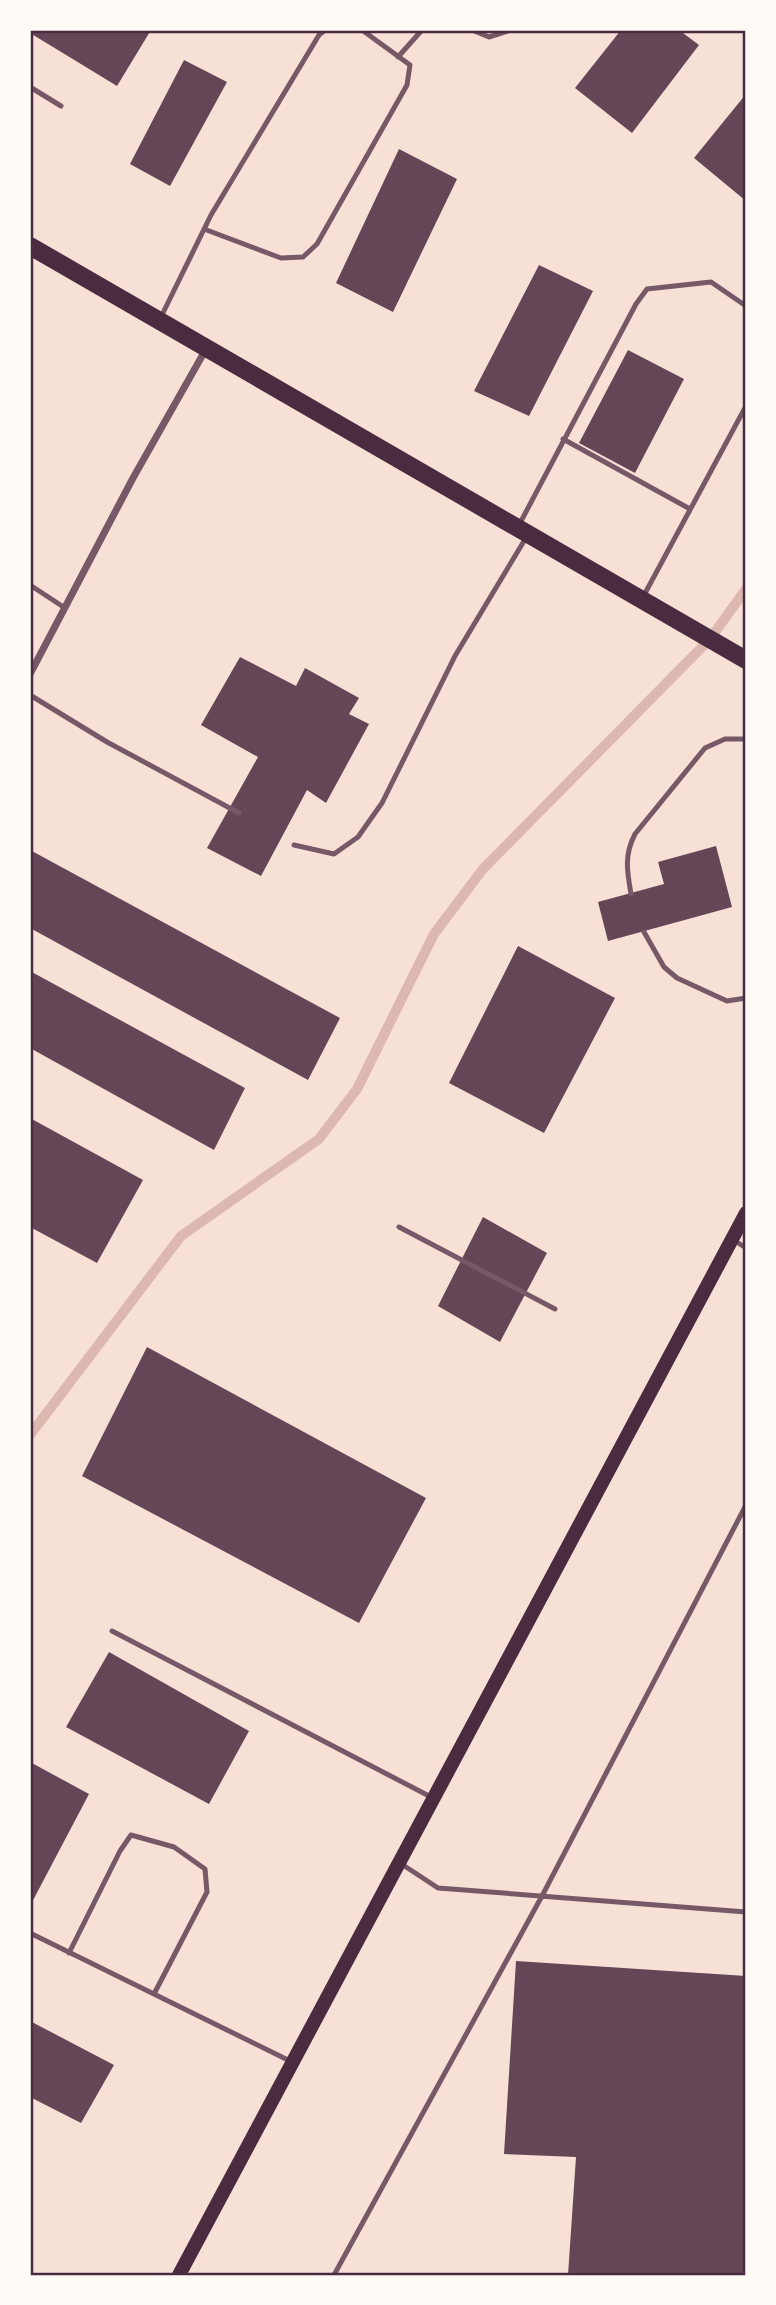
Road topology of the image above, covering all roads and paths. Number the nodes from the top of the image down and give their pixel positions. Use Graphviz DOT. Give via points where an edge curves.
graph roads {
  1 [pos="325,30"];
  2 [pos="362,30"];
  3 [pos="422,30"];
  4 [pos="472,30"];
  5 [pos="511,30"];
  6 [pos="398,57"];
  7 [pos="30,88"];
  8 [pos="61,106"];
  9 [pos="204,229"];
  10 [pos="30,246"];
  11 [pos="746,306"];
  12 [pos="158,322"];
  13 [pos="206,349"];
  14 [pos="746,406"];
  15 [pos="563,439"];
  16 [pos="690,509"];
  17 [pos="522,533"];
  18 [pos="30,585"];
  19 [pos="641,601"];
  20 [pos="66,608"];
  21 [pos="746,660"];
  22 [pos="30,674"];
  23 [pos="30,695"];
  24 [pos="746,738"];
  25 [pos="240,813"];
  26 [pos="294,845"];
  27 [pos="631,894"];
  28 [pos="643,932"];
  29 [pos="746,998"];
  30 [pos="746,1213"];
  31 [pos="399,1227"];
  32 [pos="732,1239"];
  33 [pos="746,1248"];
  34 [pos="555,1309"];
  35 [pos="746,1505"];
  36 [pos="112,1631"];
  37 [pos="433,1799"];
  38 [pos="400,1863"];
  39 [pos="542,1896"];
  40 [pos="746,1912"];
  41 [pos="30,1933"];
  42 [pos="69,1952"];
  43 [pos="154,1994"];
  44 [pos="293,2063"];
  45 [pos="179,2275"];
  46 [pos="334,2275"];
  1 -- 9 [label="lane"];
  2 -- 6 [label="lane"];
  3 -- 6 [label="lane"];
  4 -- 5 [label="lane" via="489,37"];
  6 -- 9 [label="lane" via="410,65 407,85 317,244 303,257 281,258"];
  7 -- 8 [label="lane"];
  9 -- 12 [label="lane"];
  10 -- 12 [label="main road"];
  11 -- 15 [label="lane" via="711,282 647,289"];
  12 -- 13 [label="main road"];
  13 -- 17 [label="main road"];
  13 -- 20 [label="street"];
  14 -- 16 [label="lane"];
  15 -- 16 [label="lane"];
  15 -- 17 [label="lane"];
  16 -- 19 [label="lane"];
  17 -- 19 [label="main road"];
  17 -- 26 [label="lane" via="454,656 382,803 358,837 334,854"];
  18 -- 20 [label="lane"];
  19 -- 21 [label="main road"];
  20 -- 22 [label="street"];
  23 -- 25 [label="lane"];
  24 -- 27 [label="lane" via="725,739 705,748 635,834 626,864"];
  28 -- 29 [label="lane" via="664,967 677,978 727,1001"];
  30 -- 32 [label="main road"];
  31 -- 34 [label="lane"];
  32 -- 33 [label="lane"];
  32 -- 37 [label="main road"];
  35 -- 39 [label="lane"];
  36 -- 37 [label="lane"];
  37 -- 38 [label="main road"];
  38 -- 39 [label="lane" via="439,1888"];
  38 -- 44 [label="main road"];
  39 -- 40 [label="lane"];
  39 -- 46 [label="lane"];
  41 -- 42 [label="lane"];
  42 -- 43 [label="lane"];
  42 -- 43 [label="lane" via="131,1835 174,1847 205,1869 207,1892"];
  43 -- 44 [label="lane"];
  44 -- 45 [label="main road"];
}
